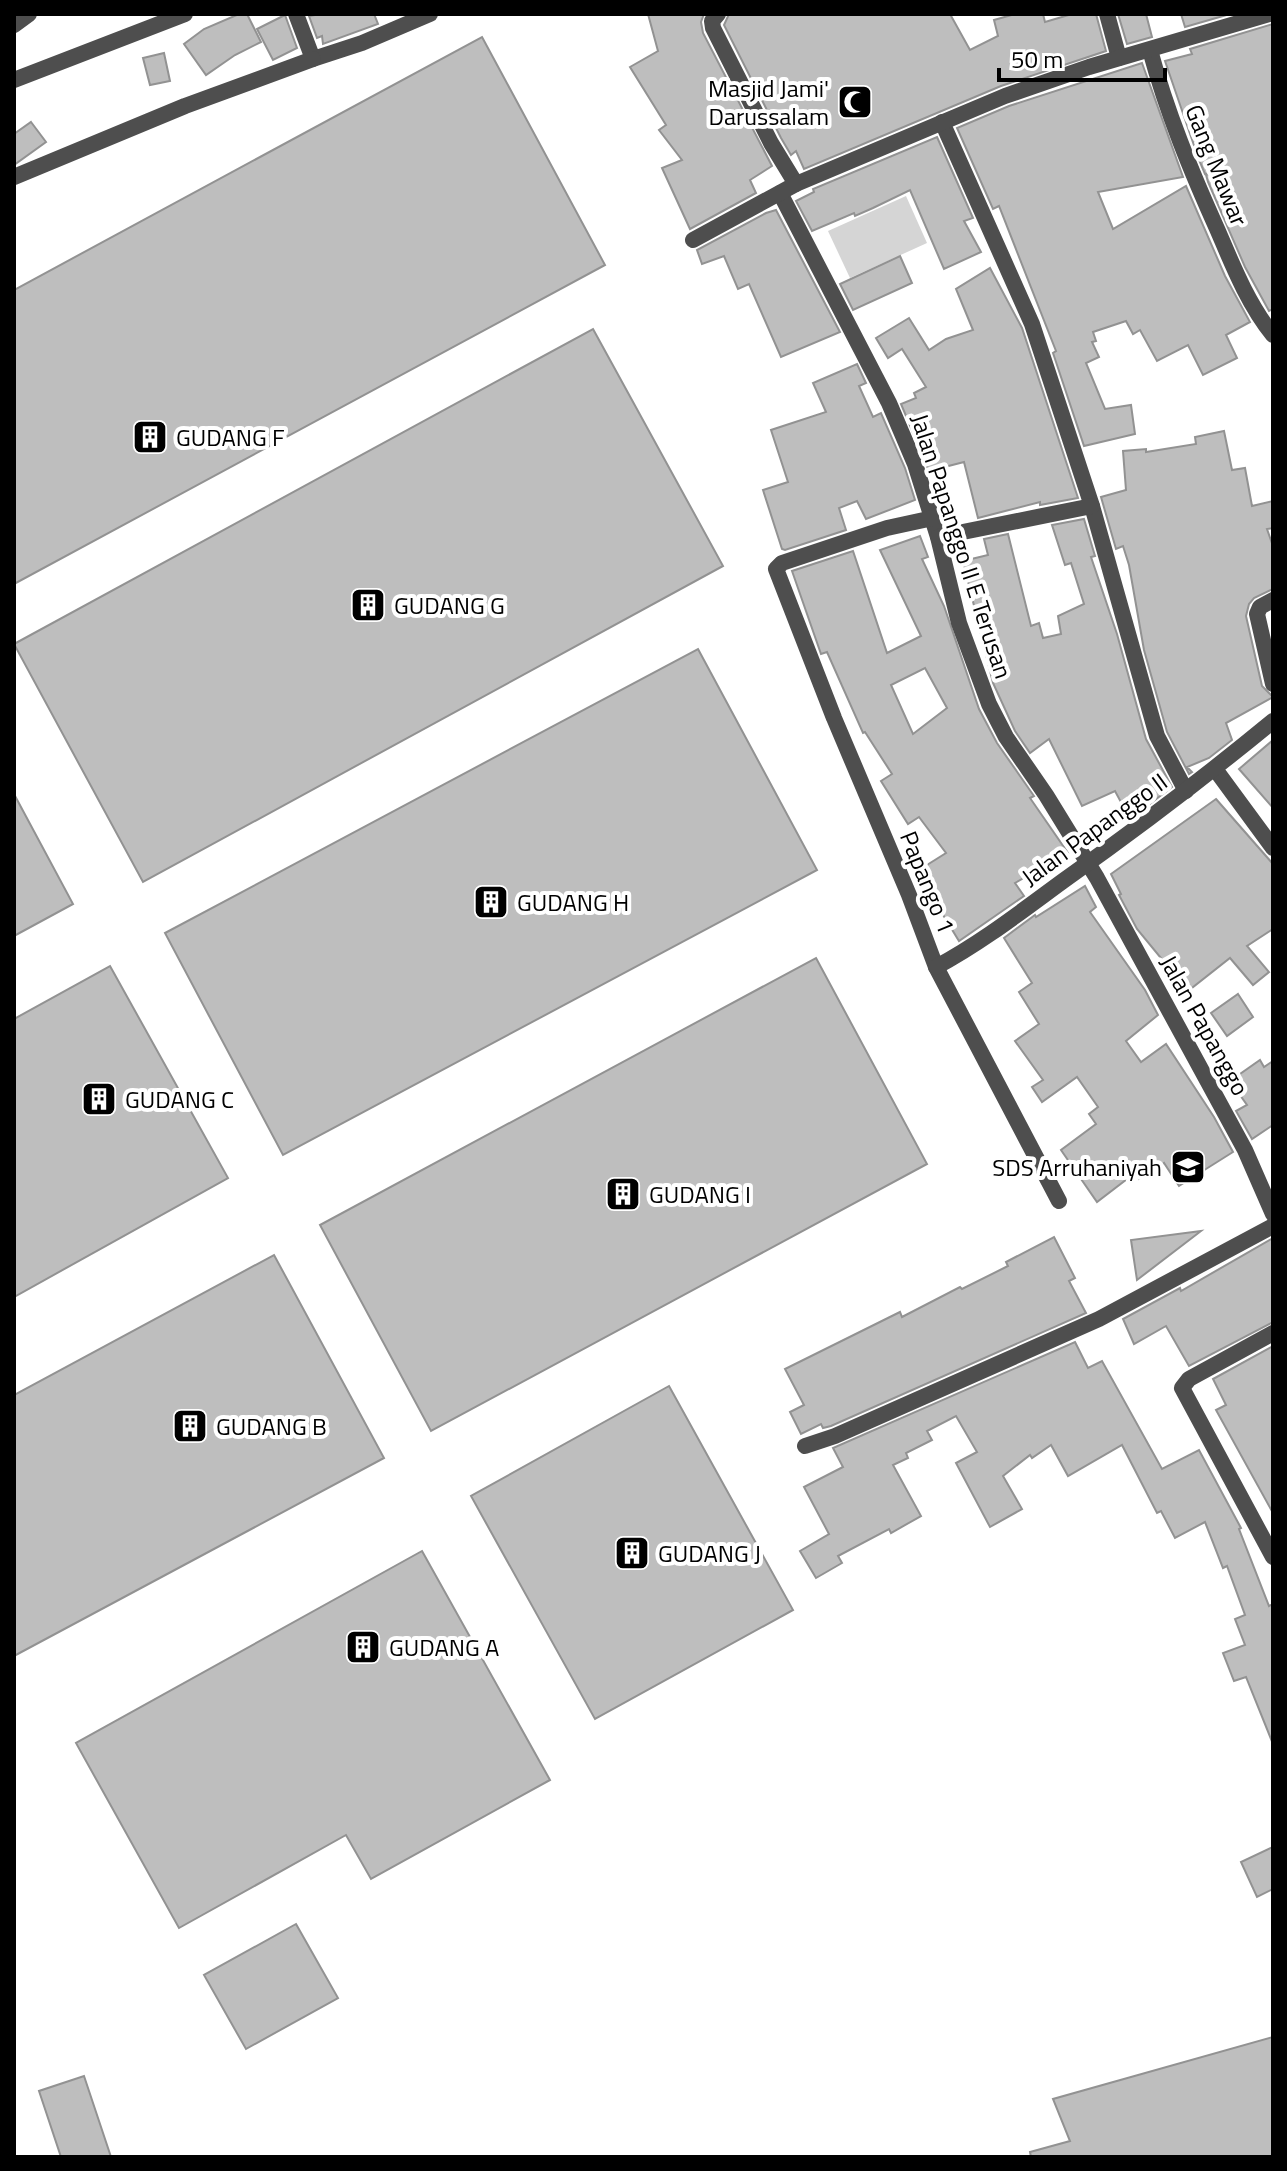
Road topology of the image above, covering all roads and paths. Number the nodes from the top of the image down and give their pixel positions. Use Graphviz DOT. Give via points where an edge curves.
graph roads {
  1 [pos="29,14"];
  2 [pos="185,14"];
  3 [pos="296,14"];
  4 [pos="430,14"];
  5 [pos="718,14"];
  6 [pos="1107,14"];
  7 [pos="1269,14"];
  8 [pos="14,25"];
  9 [pos="1150,50"];
  10 [pos="1119,58"];
  11 [pos="313,59"];
  12 [pos="14,80"];
  13 [pos="942,122"];
  14 [pos="14,177"];
  15 [pos="796,184"];
  16 [pos="780,193"];
  17 [pos="693,240"];
  18 [pos="1273,335"];
  19 [pos="1092,506"];
  20 [pos="933,518"];
  21 [pos="938,537"];
  22 [pos="1273,600"];
  23 [pos="1273,684"];
  24 [pos="1273,721"];
  25 [pos="1215,769"];
  26 [pos="1186,791"];
  27 [pos="1273,848"];
  28 [pos="1087,864"];
  29 [pos="936,967"];
  30 [pos="1059,1201"];
  31 [pos="1273,1214"];
  32 [pos="1273,1226"];
  33 [pos="1273,1333"];
  34 [pos="805,1446"];
  35 [pos="1273,1557"];
  1 -- 8 [label="street"];
  2 -- 12 [label="street"];
  3 -- 11 [label="street"];
  4 -- 11 [label="street"];
  5 -- 15 [label="street" via="713,28"];
  6 -- 10 [label="street"];
  7 -- 9 [label="street"];
  9 -- 10 [label="street"];
  9 -- 18 [label="street, Gang Mawar" via="1192,173 1239,279"];
  10 -- 13 [label="street"];
  11 -- 14 [label="street"];
  13 -- 15 [label="street"];
  13 -- 19 [label="street" via="1032,324"];
  15 -- 16 [label="street"];
  16 -- 17 [label="street"];
  16 -- 20 [label="street, Jalan Papanggo II E Terusan" via="889,403"];
  19 -- 21 [label="street"];
  19 -- 26 [label="street" via="1157,736"];
  20 -- 21 [label="street, Jalan Papanggo II E Terusan"];
  20 -- 29 [label="street, Papango 1" via="839,542 776,569"];
  21 -- 28 [label="street, Jalan Papanggo II E Terusan" via="959,623 989,704"];
  22 -- 23 [label="street" via="1260,607 1257,617"];
  24 -- 25 [label="street, Jalan Papanggo II"];
  25 -- 26 [label="street, Jalan Papanggo II"];
  25 -- 27 [label="street"];
  26 -- 28 [label="street, Jalan Papanggo II"];
  28 -- 29 [label="street, Jalan Papanggo II"];
  28 -- 31 [label="street, Jalan Papanggo" via="1220,1102"];
  29 -- 30 [label="street, Papango 1"];
  32 -- 34 [label="street" via="1099,1319"];
  33 -- 35 [label="street" via="1189,1379 1182,1388"];
}
